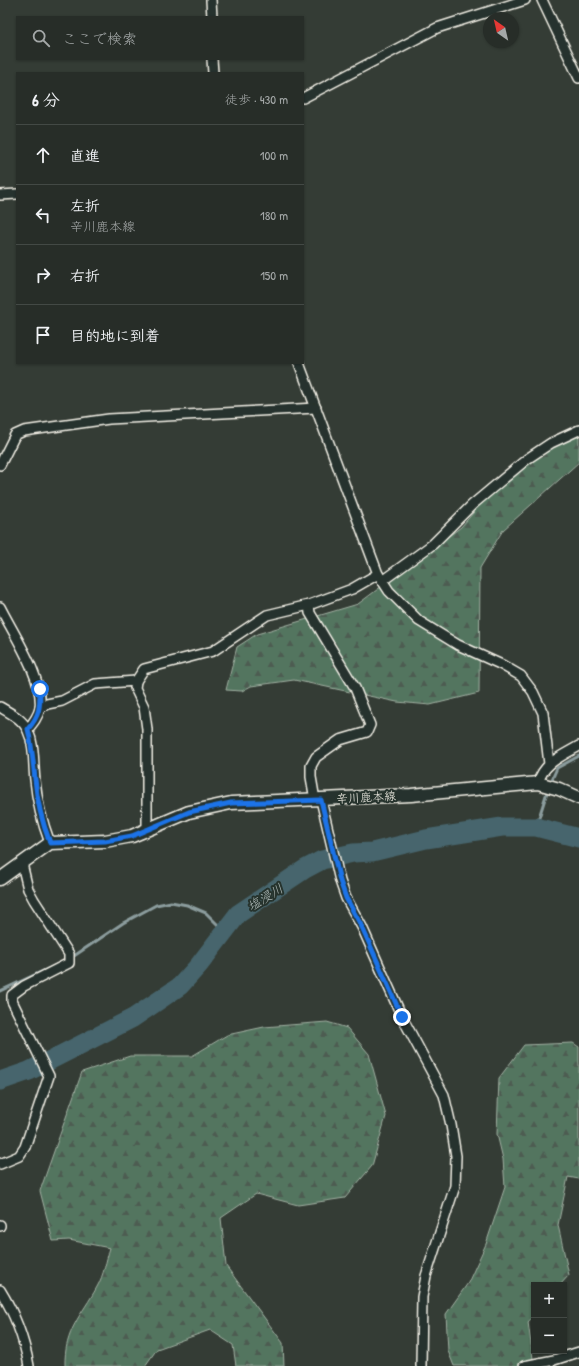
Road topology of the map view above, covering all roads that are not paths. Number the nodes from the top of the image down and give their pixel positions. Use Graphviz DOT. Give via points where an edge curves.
graph roads {
  1 [pos="211,0"];
  2 [pos="525,0"];
  3 [pos="542,0"];
  4 [pos="212,16"];
  5 [pos="212,60"];
  6 [pos="213,72"];
  7 [pos="579,78"];
  8 [pos="304,97"];
  9 [pos="16,194"];
  10 [pos="0,195"];
  11 [pos="299,364"];
  12 [pos="316,408"];
  13 [pos="579,430"];
  14 [pos="0,465"];
  15 [pos="380,578"];
  16 [pos="310,604"];
  17 [pos="0,607"];
  18 [pos="136,681"];
  19 [pos="0,707"];
  20 [pos="40,708"];
  21 [pos="28,729"];
  22 [pos="579,746"];
  23 [pos="548,764"];
  24 [pos="540,784"];
  25 [pos="579,798"];
  26 [pos="318,800"];
  27 [pos="147,828"];
  28 [pos="50,843"];
  29 [pos="22,864"];
  30 [pos="0,879"];
  31 [pos="0,1164"];
  32 [pos="0,1290"];
  33 [pos="579,1352"];
  34 [pos="29,1366"];
  35 [pos="421,1366"];
  36 [pos="524,1366"];
  1 -- 4 [label="street"];
  2 -- 8 [label="street" via="437,28"];
  3 -- 7 [label="street"];
  5 -- 6 [label="street"];
  9 -- 10 [label="street"];
  11 -- 12 [label="street"];
  12 -- 14 [label="street" via="109,419 24,431 15,435"];
  12 -- 15 [label="street"];
  13 -- 15 [label="street" via="551,443 527,459 472,505 433,544"];
  15 -- 16 [label="street"];
  15 -- 23 [label="street" via="399,603 419,621 458,645 521,676 533,692 543,713"];
  16 -- 18 [label="street" via="267,615 213,651 144,669"];
  16 -- 26 [label="street" via="310,612 354,688 370,725 366,732 340,740 316,757 311,777"];
  17 -- 20 [label="street" via="34,672 40,689"];
  18 -- 20 [label="street" via="95,684 62,701"];
  18 -- 27 [label="street" via="135,688 144,707 147,729"];
  19 -- 21 [label="street" via="15,716"];
  20 -- 21 [label="street"];
  21 -- 28 [label="street" via="33,748 41,820"];
  22 -- 23 [label="street"];
  23 -- 24 [label="street" via="540,774"];
  24 -- 25 [label="main road, 辛川鹿本線"];
  24 -- 26 [label="main road, 辛川鹿本線"];
  26 -- 27 [label="main road, 辛川鹿本線" via="231,803 206,807"];
  26 -- 35 [label="street" via="346,898 362,927 391,996 444,1095 451,1125 456,1156 455,1186 426,1276 422,1297"];
  27 -- 28 [label="main road, 辛川鹿本線" via="132,836 105,841"];
  28 -- 29 [label="main road, 辛川鹿本線" via="34,852"];
  29 -- 30 [label="main road, 辛川鹿本線"];
  29 -- 31 [label="street" via="28,889 69,954 68,963 12,995 12,1001 49,1076 25,1147 19,1156"];
  32 -- 34 [label="street" via="16,1318"];
  33 -- 36 [label="street"];
}
